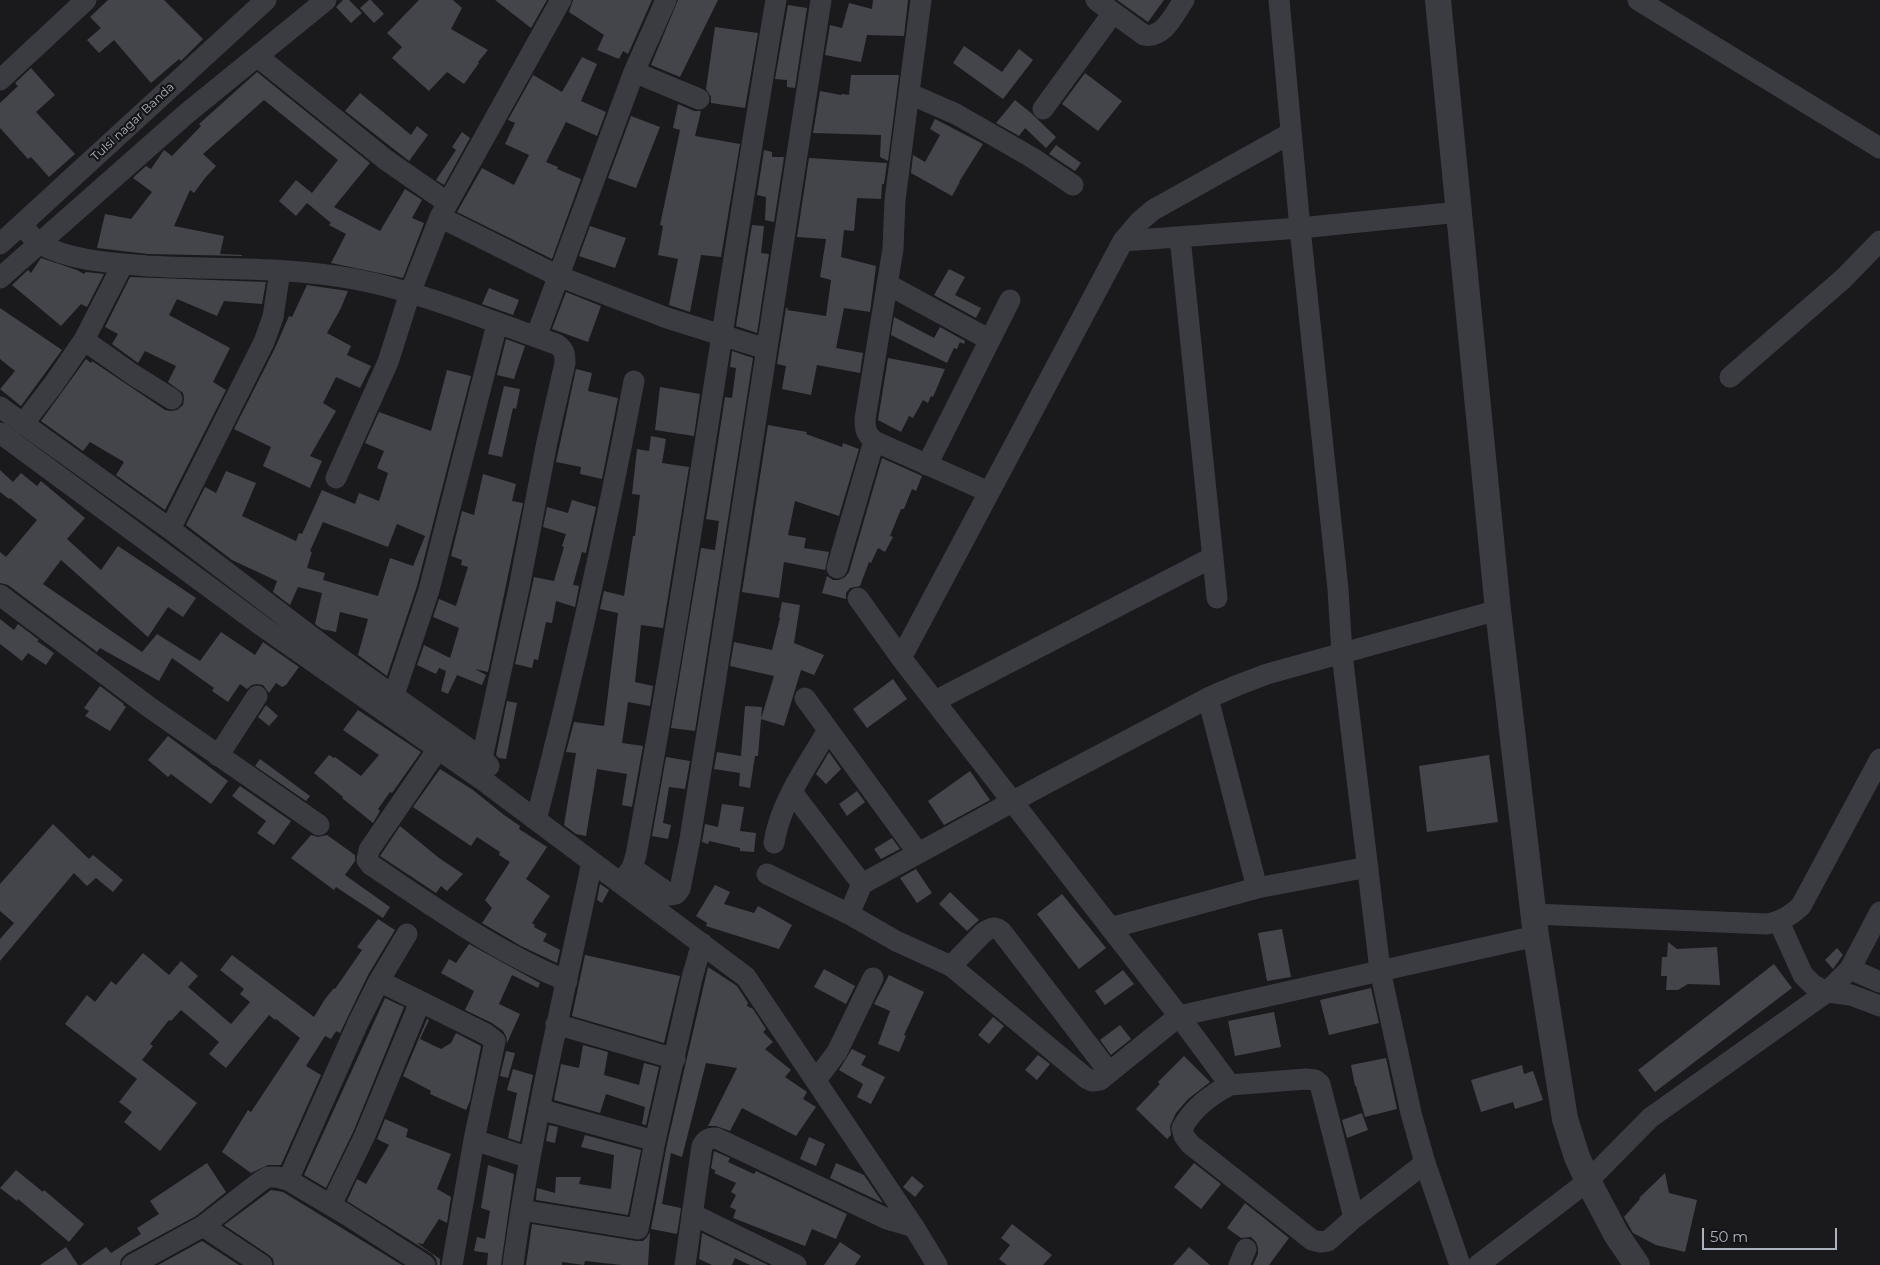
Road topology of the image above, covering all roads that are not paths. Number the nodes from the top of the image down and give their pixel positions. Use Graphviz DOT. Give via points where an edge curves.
graph roads {
  1 [pos="86,0"];
  2 [pos="266,0"];
  3 [pos="326,0"];
  4 [pos="561,0"];
  5 [pos="666,0"];
  6 [pos="776,0"];
  7 [pos="821,0"];
  8 [pos="921,0"];
  9 [pos="1096,0"];
  10 [pos="1184,0"];
  11 [pos="1278,0"];
  12 [pos="1438,0"];
  13 [pos="1638,0"];
  14 [pos="1113,13"];
  15 [pos="257,56"];
  16 [pos="8,60"];
  17 [pos="634,72"];
  18 [pos="0,80"];
  19 [pos="910,94"];
  20 [pos="699,99"];
  21 [pos="1043,109"];
  22 [pos="1291,133"];
  23 [pos="1880,148"];
  24 [pos="1073,185"];
  25 [pos="444,210"];
  26 [pos="1459,212"];
  27 [pos="22,224"];
  28 [pos="1300,228"];
  29 [pos="1180,237"];
  30 [pos="1123,241"];
  31 [pos="1880,241"];
  32 [pos="38,243"];
  33 [pos="0,244"];
  34 [pos="123,264"];
  35 [pos="280,271"];
  36 [pos="558,276"];
  37 [pos="0,278"];
  38 [pos="887,284"];
  39 [pos="410,293"];
  40 [pos="1010,300"];
  41 [pos="497,324"];
  42 [pos="721,336"];
  43 [pos="536,337"];
  44 [pos="84,340"];
  45 [pos="990,340"];
  46 [pos="766,349"];
  47 [pos="1730,377"];
  48 [pos="634,381"];
  49 [pos="172,399"];
  50 [pos="0,407"];
  51 [pos="23,424"];
  52 [pos="0,434"];
  53 [pos="874,441"];
  54 [pos="927,465"];
  55 [pos="336,478"];
  56 [pos="989,492"];
  57 [pos="170,529"];
  58 [pos="1213,557"];
  59 [pos="837,568"];
  60 [pos="0,595"];
  61 [pos="858,598"];
  62 [pos="1217,598"];
  63 [pos="1498,610"];
  64 [pos="1342,654"];
  65 [pos="901,658"];
  66 [pos="394,695"];
  67 [pos="257,696"];
  68 [pos="805,698"];
  69 [pos="1208,698"];
  70 [pos="935,701"];
  71 [pos="828,730"];
  72 [pos="438,749"];
  73 [pos="218,756"];
  74 [pos="482,758"];
  75 [pos="1880,759"];
  76 [pos="488,784"];
  77 [pos="792,792"];
  78 [pos="1013,802"];
  79 [pos="536,820"];
  80 [pos="319,824"];
  81 [pos="774,843"];
  82 [pos="918,853"];
  83 [pos="592,862"];
  84 [pos="1368,867"];
  85 [pos="767,874"];
  86 [pos="627,875"];
  87 [pos="862,884"];
  88 [pos="1257,888"];
  89 [pos="1880,912"];
  90 [pos="849,914"];
  91 [pos="1779,922"];
  92 [pos="1535,925"];
  93 [pos="1110,928"];
  94 [pos="407,934"];
  95 [pos="702,943"];
  96 [pos="952,966"];
  97 [pos="1380,970"];
  98 [pos="1850,970"];
  99 [pos="873,978"];
  100 [pos="379,981"];
  101 [pos="567,981"];
  102 [pos="1880,982"];
  103 [pos="1827,992"];
  104 [pos="420,1002"];
  105 [pos="1880,1006"];
  106 [pos="1178,1016"];
  107 [pos="556,1024"];
  108 [pos="675,1060"];
  109 [pos="1109,1072"];
  110 [pos="816,1080"];
  111 [pos="1230,1086"];
  112 [pos="539,1109"];
  113 [pos="474,1140"];
  114 [pos="655,1141"];
  115 [pos="530,1158"];
  116 [pos="1425,1164"];
  117 [pos="288,1180"];
  118 [pos="1588,1181"];
  119 [pos="331,1205"];
  120 [pos="521,1210"];
  121 [pos="692,1214"];
  122 [pos="1354,1218"];
  123 [pos="203,1226"];
  124 [pos="914,1227"];
  125 [pos="132,1265"];
  126 [pos="262,1265"];
  127 [pos="425,1265"];
  128 [pos="452,1265"];
  129 [pos="514,1265"];
  130 [pos="685,1265"];
  131 [pos="796,1265"];
  132 [pos="937,1265"];
  133 [pos="1460,1265"];
  134 [pos="1478,1265"];
  135 [pos="1637,1265"];
  1 -- 16 [label="street"];
  2 -- 27 [label="street, Tulsi nagar Banda"];
  3 -- 15 [label="street"];
  4 -- 25 [label="street"];
  5 -- 17 [label="street"];
  6 -- 42 [label="street"];
  7 -- 46 [label="street"];
  8 -- 19 [label="street"];
  9 -- 14 [label="street"];
  10 -- 14 [label="street" via="1157,35 1144,35"];
  11 -- 22 [label="street"];
  12 -- 26 [label="street"];
  13 -- 23 [label="street"];
  14 -- 21 [label="street"];
  15 -- 25 [label="street"];
  15 -- 32 [label="street"];
  16 -- 18 [label="street"];
  17 -- 20 [label="street"];
  17 -- 36 [label="street"];
  19 -- 24 [label="street" via="956,114"];
  19 -- 38 [label="street"];
  22 -- 28 [label="street"];
  22 -- 30 [label="street" via="1153,210"];
  25 -- 36 [label="street"];
  25 -- 39 [label="street"];
  26 -- 28 [label="street"];
  26 -- 63 [label="street"];
  27 -- 32 [label="street"];
  27 -- 33 [label="street, Tulsi nagar Banda"];
  28 -- 29 [label="street"];
  28 -- 64 [label="street"];
  29 -- 30 [label="street"];
  29 -- 58 [label="street"];
  30 -- 56 [label="street"];
  31 -- 47 [label="street" via="1843,279"];
  32 -- 34 [label="street" via="54,251"];
  32 -- 37 [label="street"];
  34 -- 35 [label="street"];
  34 -- 44 [label="street"];
  35 -- 39 [label="street" via="355,279"];
  35 -- 57 [label="street" via="273,317 264,342"];
  36 -- 42 [label="street"];
  36 -- 43 [label="street"];
  38 -- 45 [label="street"];
  38 -- 53 [label="street" via="865,419 868,436"];
  39 -- 41 [label="street"];
  39 -- 55 [label="street" via="388,362"];
  40 -- 45 [label="street"];
  41 -- 43 [label="street"];
  41 -- 66 [label="street" via="429,590"];
  42 -- 46 [label="street"];
  42 -- 86 [label="street" via="670,668 638,846"];
  43 -- 74 [label="street" via="562,348 565,363"];
  44 -- 49 [label="street"];
  44 -- 51 [label="street"];
  45 -- 54 [label="street"];
  46 -- 86 [label="street" via="680,889 671,895"];
  48 -- 79 [label="street" via="564,715"];
  50 -- 51 [label="street"];
  51 -- 57 [label="street"];
  52 -- 72 [label="street" via="262,626"];
  53 -- 54 [label="street"];
  53 -- 59 [label="street"];
  54 -- 56 [label="street"];
  56 -- 65 [label="street"];
  57 -- 66 [label="street" via="333,653"];
  58 -- 62 [label="street"];
  58 -- 70 [label="street"];
  60 -- 73 [label="street"];
  61 -- 65 [label="street"];
  63 -- 64 [label="street"];
  63 -- 92 [label="street"];
  64 -- 69 [label="street" via="1267,674"];
  64 -- 84 [label="street"];
  65 -- 70 [label="street"];
  66 -- 74 [label="street"];
  67 -- 73 [label="street"];
  68 -- 71 [label="street"];
  69 -- 78 [label="street"];
  69 -- 88 [label="street"];
  70 -- 78 [label="street"];
  71 -- 77 [label="street"];
  71 -- 82 [label="street"];
  72 -- 76 [label="street"];
  72 -- 101 [label="street" via="369,850 367,860 484,940"];
  73 -- 80 [label="street"];
  74 -- 76 [label="street" via="491,772"];
  75 -- 91 [label="street" via="1801,906"];
  76 -- 79 [label="street"];
  77 -- 81 [label="street" via="776,828"];
  77 -- 87 [label="street"];
  78 -- 82 [label="street"];
  78 -- 93 [label="street"];
  79 -- 83 [label="street"];
  82 -- 87 [label="street"];
  83 -- 86 [label="street"];
  83 -- 101 [label="street"];
  84 -- 88 [label="street"];
  84 -- 97 [label="street"];
  85 -- 90 [label="street"];
  86 -- 95 [label="street"];
  87 -- 90 [label="street"];
  88 -- 93 [label="street"];
  89 -- 98 [label="street"];
  90 -- 96 [label="street" via="896,941"];
  91 -- 92 [label="street"];
  91 -- 103 [label="street" via="1803,975"];
  92 -- 97 [label="street"];
  92 -- 118 [label="street" via="1565,1119"];
  93 -- 106 [label="street"];
  94 -- 100 [label="street"];
  95 -- 108 [label="street"];
  95 -- 110 [label="street" via="746,977"];
  96 -- 109 [label="street" via="1086,1078 1100,1080"];
  96 -- 109 [label="street" via="989,928 1001,931"];
  97 -- 106 [label="street"];
  97 -- 116 [label="street"];
  98 -- 102 [label="street"];
  98 -- 103 [label="street"];
  99 -- 110 [label="street" via="837,1052"];
  100 -- 104 [label="street"];
  100 -- 117 [label="street"];
  101 -- 107 [label="street"];
  103 -- 105 [label="street"];
  103 -- 118 [label="street" via="1650,1118"];
  104 -- 113 [label="street" via="495,1041"];
  104 -- 119 [label="street" via="365,1135"];
  106 -- 109 [label="street"];
  106 -- 111 [label="street"];
  107 -- 108 [label="street"];
  107 -- 112 [label="street"];
  108 -- 114 [label="street"];
  110 -- 124 [label="street"];
  111 -- 122 [label="street" via="1306,1079 1320,1084"];
  111 -- 122 [label="street" via="1213,1094 1186,1120 1182,1128 1190,1144 1312,1240 1328,1241"];
  112 -- 114 [label="street"];
  112 -- 115 [label="street"];
  113 -- 115 [label="street"];
  113 -- 128 [label="street"];
  114 -- 120 [label="street" via="638,1229"];
  115 -- 120 [label="street"];
  116 -- 122 [label="street"];
  116 -- 133 [label="street"];
  117 -- 119 [label="street"];
  117 -- 123 [label="street" via="268,1177"];
  118 -- 134 [label="street"];
  118 -- 135 [label="street" via="1616,1234"];
  119 -- 127 [label="street"];
  120 -- 129 [label="street"];
  121 -- 124 [label="street" via="702,1146 709,1138 716,1138 887,1219"];
  121 -- 130 [label="street"];
  121 -- 131 [label="street"];
  123 -- 125 [label="street"];
  123 -- 126 [label="street"];
  124 -- 132 [label="street"];
}
